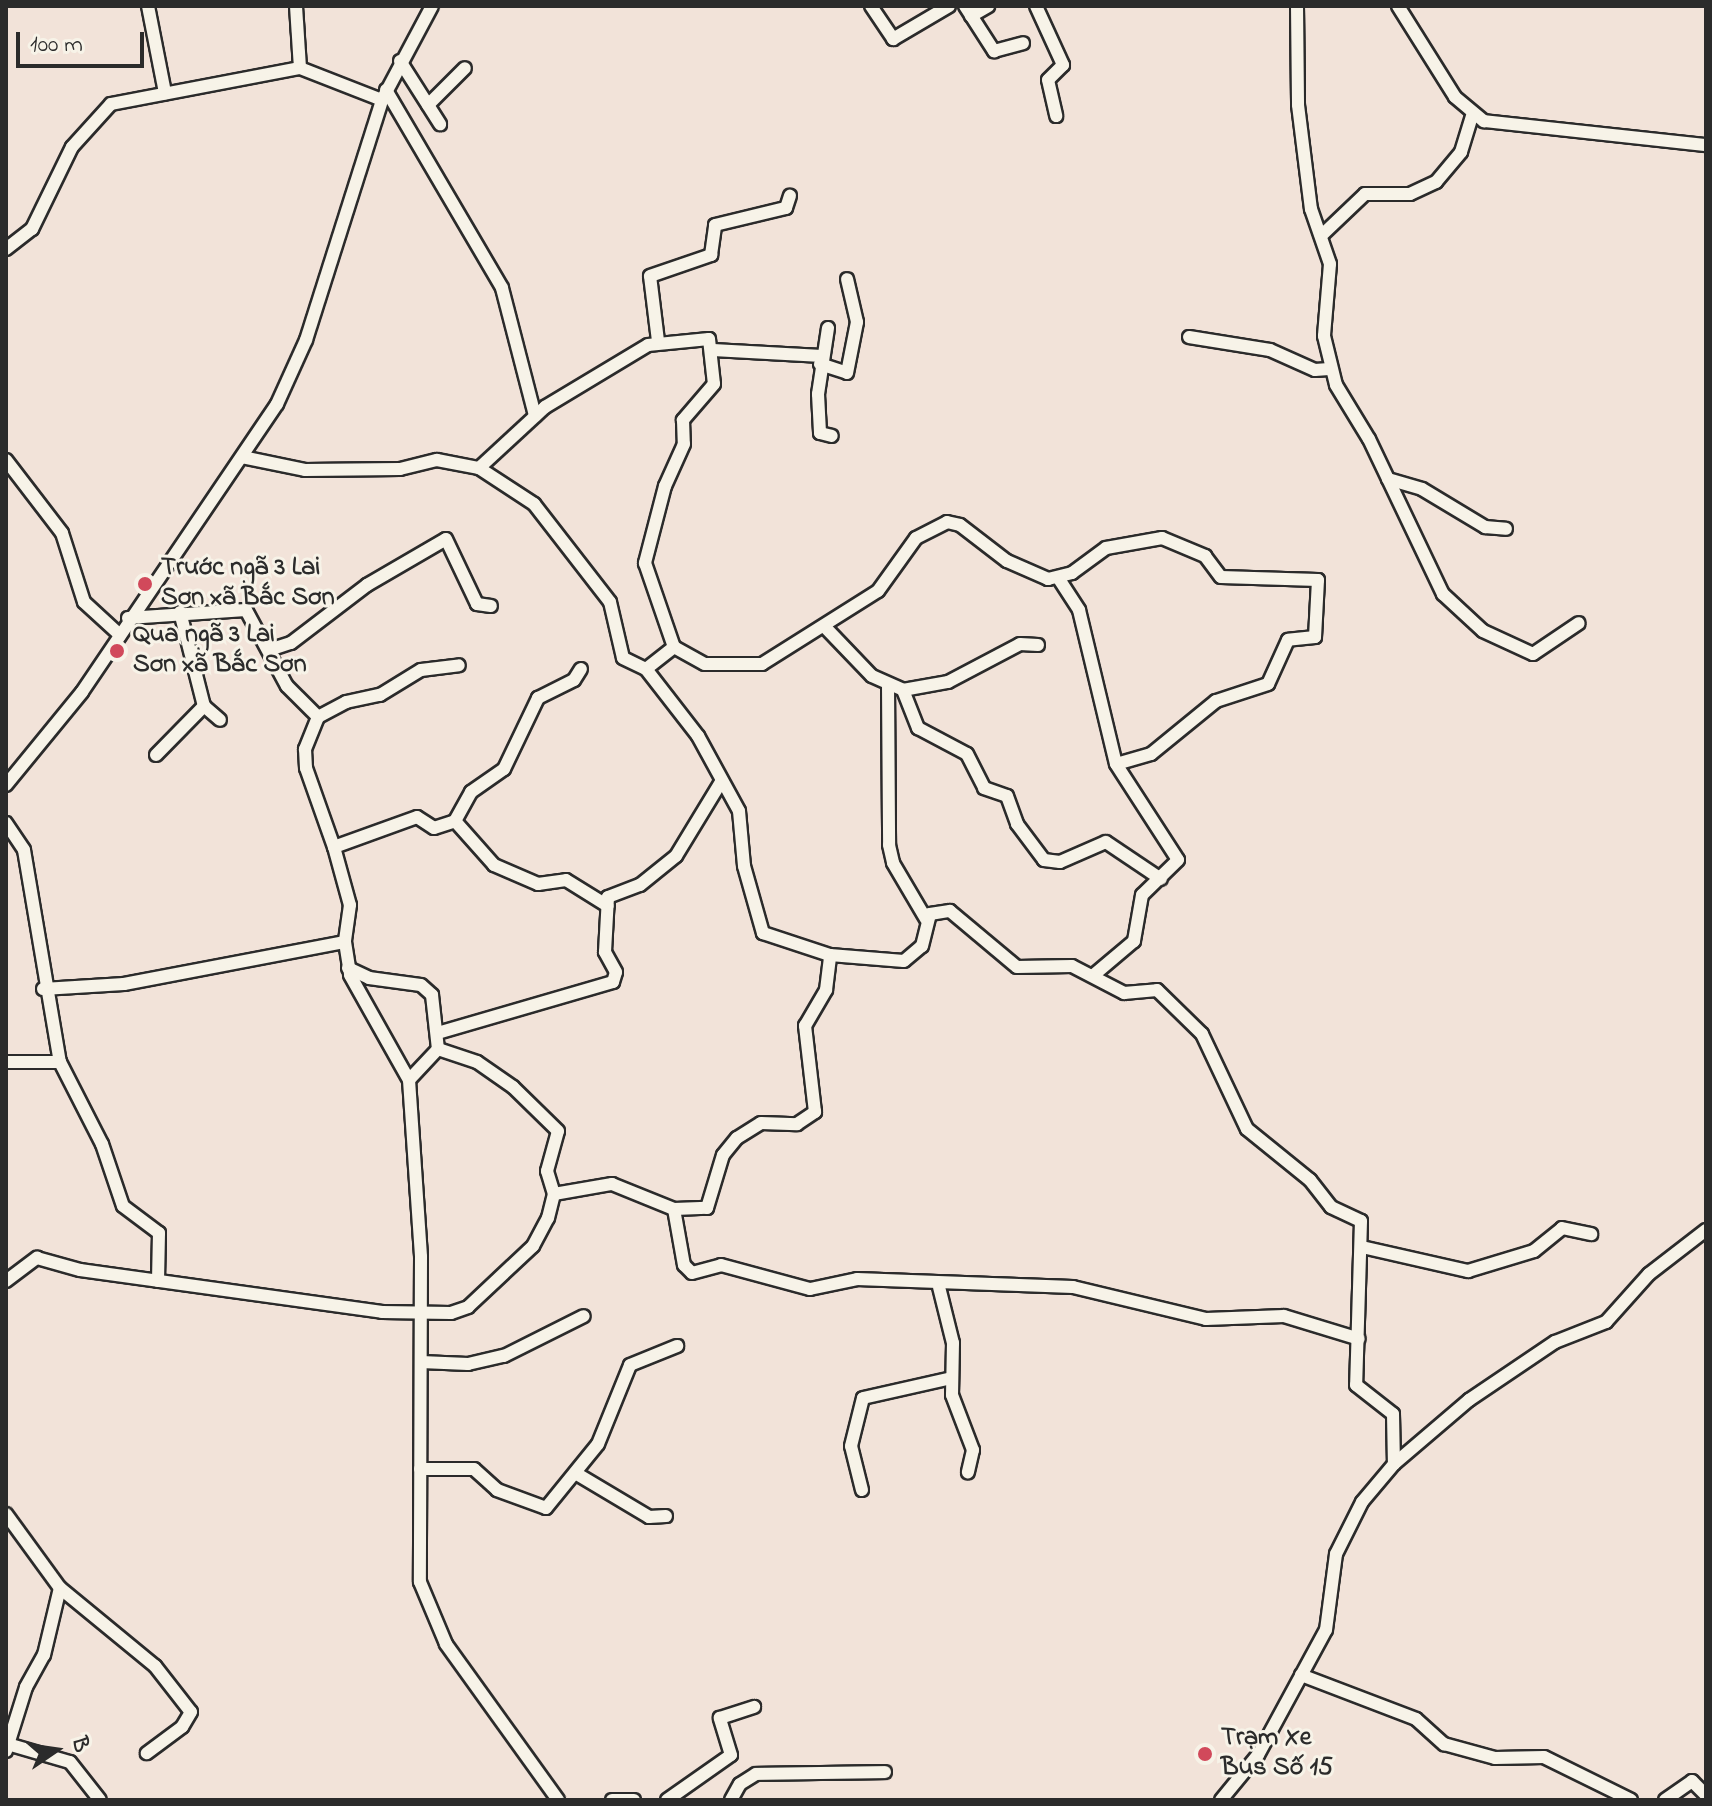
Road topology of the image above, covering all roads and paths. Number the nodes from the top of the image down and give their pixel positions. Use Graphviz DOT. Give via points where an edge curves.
graph roads {
  1 [pos="148,6"];
  2 [pos="296,6"];
  3 [pos="432,6"];
  4 [pos="871,6"];
  5 [pos="949,6"];
  6 [pos="988,6"];
  7 [pos="1036,6"];
  8 [pos="1297,6"];
  9 [pos="1398,6"];
  10 [pos="968,11"];
  11 [pos="1023,43"];
  12 [pos="400,61"];
  13 [pos="300,68"];
  14 [pos="465,68"];
  15 [pos="165,93"];
  16 [pos="384,95"];
  17 [pos="428,105"];
  18 [pos="1472,115"];
  19 [pos="1056,116"];
  20 [pos="440,124"];
  21 [pos="1706,145"];
  22 [pos="790,196"];
  23 [pos="1323,234"];
  24 [pos="6,249"];
  25 [pos="847,279"];
  26 [pos="828,328"];
  27 [pos="1189,337"];
  28 [pos="658,341"];
  29 [pos="713,350"];
  30 [pos="821,360"];
  31 [pos="1329,369"];
  32 [pos="535,416"];
  33 [pos="832,436"];
  34 [pos="242,457"];
  35 [pos="6,460"];
  36 [pos="479,468"];
  37 [pos="1388,479"];
  38 [pos="1506,529"];
  39 [pos="1059,579"];
  40 [pos="491,606"];
  41 [pos="180,612"];
  42 [pos="128,618"];
  43 [pos="1579,623"];
  44 [pos="824,626"];
  45 [pos="120,635"];
  46 [pos="1038,645"];
  47 [pos="674,647"];
  48 [pos="269,650"];
  49 [pos="459,665"];
  50 [pos="581,669"];
  51 [pos="646,669"];
  52 [pos="888,685"];
  53 [pos="903,690"];
  54 [pos="204,706"];
  55 [pos="318,717"];
  56 [pos="220,720"];
  57 [pos="156,755"];
  58 [pos="1116,764"];
  59 [pos="721,782"];
  60 [pos="6,785"];
  61 [pos="455,821"];
  62 [pos="6,823"];
  63 [pos="334,847"];
  64 [pos="1161,879"];
  65 [pos="608,906"];
  66 [pos="926,919"];
  67 [pos="345,942"];
  68 [pos="830,955"];
  69 [pos="348,968"];
  70 [pos="1095,974"];
  71 [pos="43,989"];
  72 [pos="441,1032"];
  73 [pos="438,1049"];
  74 [pos="6,1062"];
  75 [pos="60,1062"];
  76 [pos="409,1080"];
  77 [pos="554,1194"];
  78 [pos="674,1209"];
  79 [pos="1706,1230"];
  80 [pos="1591,1234"];
  81 [pos="1362,1247"];
  82 [pos="6,1281"];
  83 [pos="158,1281"];
  84 [pos="939,1287"];
  85 [pos="421,1313"];
  86 [pos="584,1316"];
  87 [pos="1359,1339"];
  88 [pos="677,1346"];
  89 [pos="421,1362"];
  90 [pos="952,1378"];
  91 [pos="1394,1464"];
  92 [pos="420,1469"];
  93 [pos="968,1472"];
  94 [pos="577,1474"];
  95 [pos="862,1490"];
  96 [pos="6,1514"];
  97 [pos="666,1516"];
  98 [pos="60,1588"];
  99 [pos="1301,1675"];
  100 [pos="754,1707"];
  101 [pos="9,1748"];
  102 [pos="147,1753"];
  103 [pos="885,1772"];
  104 [pos="1706,1795"];
  105 [pos="100,1800"];
  106 [pos="558,1800"];
  107 [pos="612,1800"];
  108 [pos="634,1800"];
  109 [pos="667,1800"];
  110 [pos="731,1800"];
  111 [pos="1221,1800"];
  112 [pos="1631,1800"];
  113 [pos="1665,1800"];
  1 -- 15 [label="street"];
  2 -- 13 [label="street"];
  3 -- 12 [label="street"];
  4 -- 5 [label="street" via="893,39"];
  6 -- 10 [label="street"];
  7 -- 19 [label="street" via="1063,65 1048,80"];
  8 -- 23 [label="street" via="1298,105 1311,209"];
  9 -- 18 [label="street"];
  10 -- 11 [label="street" via="994,51"];
  12 -- 16 [label="street"];
  12 -- 17 [label="street"];
  13 -- 15 [label="street"];
  13 -- 16 [label="street"];
  14 -- 17 [label="street"];
  15 -- 24 [label="street" via="111,104 93,120 66,158 32,229"];
  16 -- 32 [label="street" via="502,288"];
  16 -- 34 [label="street" via="298,362"];
  17 -- 20 [label="street"];
  18 -- 21 [label="street" via="1500,124"];
  18 -- 23 [label="street" via="1461,152 1428,188 1372,191"];
  22 -- 28 [label="street" via="786,208 715,225 711,255 650,276"];
  23 -- 31 [label="street" via="1330,274 1324,328"];
  25 -- 30 [label="street" via="857,322 847,373"];
  26 -- 30 [label="street"];
  27 -- 31 [label="street" via="1270,350 1315,370"];
  28 -- 29 [label="street" via="709,339"];
  28 -- 32 [label="street"];
  29 -- 30 [label="street"];
  29 -- 47 [label="street" via="714,384 683,420 684,444 647,549 649,587"];
  30 -- 33 [label="street" via="820,433"];
  31 -- 37 [label="street"];
  32 -- 36 [label="street"];
  34 -- 36 [label="street" via="305,470 400,469 437,460"];
  34 -- 42 [label="street"];
  35 -- 45 [label="street" via="62,533 84,602"];
  36 -- 51 [label="street" via="534,504 610,602 623,658"];
  37 -- 38 [label="street" via="1422,489 1485,527"];
  37 -- 43 [label="street" via="1436,585 1483,631 1538,655"];
  39 -- 44 [label="street" via="1013,564 960,525 947,522 916,538 878,591"];
  39 -- 58 [label="street" via="1079,610"];
  39 -- 58 [label="street" via="1106,548 1162,538 1205,556 1217,576 1309,577 1321,585 1315,637 1288,640 1268,684 1208,705 1151,754"];
  40 -- 48 [label="street" via="477,604 446,539 367,585 291,643"];
  41 -- 42 [label="street"];
  41 -- 48 [label="street" via="246,610"];
  41 -- 54 [label="street"];
  42 -- 45 [label="street"];
  44 -- 47 [label="street" via="752,667 705,664"];
  44 -- 52 [label="street"];
  45 -- 60 [label="street"];
  46 -- 53 [label="street" via="1020,644 948,682"];
  47 -- 51 [label="street"];
  48 -- 55 [label="street" via="287,686"];
  49 -- 55 [label="street" via="421,670 380,695 352,699"];
  50 -- 61 [label="street" via="574,680 538,698 504,769 471,792"];
  51 -- 59 [label="street" via="693,727"];
  52 -- 53 [label="street"];
  52 -- 66 [label="street" via="889,845 893,863"];
  53 -- 64 [label="street" via="910,721 967,754 984,788 1007,796 1017,824 1044,860 1060,862 1106,842"];
  54 -- 56 [label="street"];
  54 -- 57 [label="street"];
  55 -- 63 [label="street" via="305,749 306,768"];
  58 -- 64 [label="street" via="1177,853 1176,866"];
  59 -- 65 [label="street" via="690,841 640,885 612,893"];
  59 -- 68 [label="street" via="746,835 744,866 759,928"];
  61 -- 63 [label="street" via="434,828 417,817"];
  61 -- 65 [label="street" via="494,865 538,884 566,880"];
  62 -- 71 [label="street" via="24,850"];
  63 -- 67 [label="street" via="350,905"];
  64 -- 70 [label="street" via="1138,902 1134,941"];
  65 -- 72 [label="street" via="605,952 616,972 613,982"];
  66 -- 68 [label="street" via="922,946 904,961"];
  66 -- 70 [label="street" via="936,911 955,914 1017,967 1072,966"];
  67 -- 69 [label="street"];
  67 -- 71 [label="street" via="124,984"];
  68 -- 78 [label="street" via="826,990 805,1026 815,1112 797,1124 761,1123 737,1138 723,1155 707,1208"];
  69 -- 72 [label="street" via="369,978 428,989"];
  69 -- 76 [label="street"];
  70 -- 81 [label="street" via="1124,993 1163,993 1208,1042 1242,1122 1331,1207 1359,1218"];
  71 -- 75 [label="street"];
  72 -- 73 [label="street"];
  73 -- 76 [label="street"];
  73 -- 77 [label="street" via="477,1062 557,1125 547,1171"];
  74 -- 75 [label="street"];
  75 -- 83 [label="street" via="96,1130 123,1206 159,1233"];
  76 -- 85 [label="street"];
  77 -- 78 [label="street" via="612,1184"];
  77 -- 85 [label="street" via="533,1246 480,1300 451,1313"];
  78 -- 84 [label="street" via="684,1265 692,1273 721,1265 803,1288 857,1279"];
  79 -- 91 [label="street" via="1649,1274 1606,1322 1555,1342 1469,1400"];
  80 -- 81 [label="street" via="1562,1228 1534,1251 1468,1271"];
  81 -- 87 [label="street"];
  82 -- 83 [label="street" via="37,1258"];
  83 -- 85 [label="street"];
  84 -- 87 [label="street" via="1073,1287 1206,1319 1284,1316"];
  84 -- 90 [label="street" via="953,1343"];
  85 -- 89 [label="street"];
  86 -- 89 [label="street" via="504,1356 468,1364"];
  87 -- 91 [label="street" via="1358,1391 1393,1414"];
  88 -- 94 [label="street" via="630,1365 598,1444"];
  89 -- 92 [label="street"];
  90 -- 93 [label="street" via="952,1395 973,1450"];
  90 -- 95 [label="street" via="863,1398 851,1446"];
  91 -- 99 [label="street" via="1362,1502 1336,1554 1331,1618"];
  92 -- 94 [label="street" via="474,1469 497,1490 540,1509"];
  92 -- 106 [label="street" via="418,1561 428,1610"];
  94 -- 97 [label="street" via="649,1517"];
  96 -- 98 [label="street"];
  98 -- 101 [label="street" via="44,1655 26,1687"];
  98 -- 102 [label="street" via="155,1666 191,1712 182,1727"];
  99 -- 111 [label="street" via="1258,1755"];
  99 -- 112 [label="street" via="1416,1719 1444,1744 1495,1758 1544,1757"];
  100 -- 109 [label="street" via="720,1718 731,1755"];
  101 -- 105 [label="street" via="70,1762"];
  103 -- 110 [label="street" via="756,1774 740,1784"];
  104 -- 113 [label="street" via="1692,1781"];
  107 -- 108 [label="street"];
}
